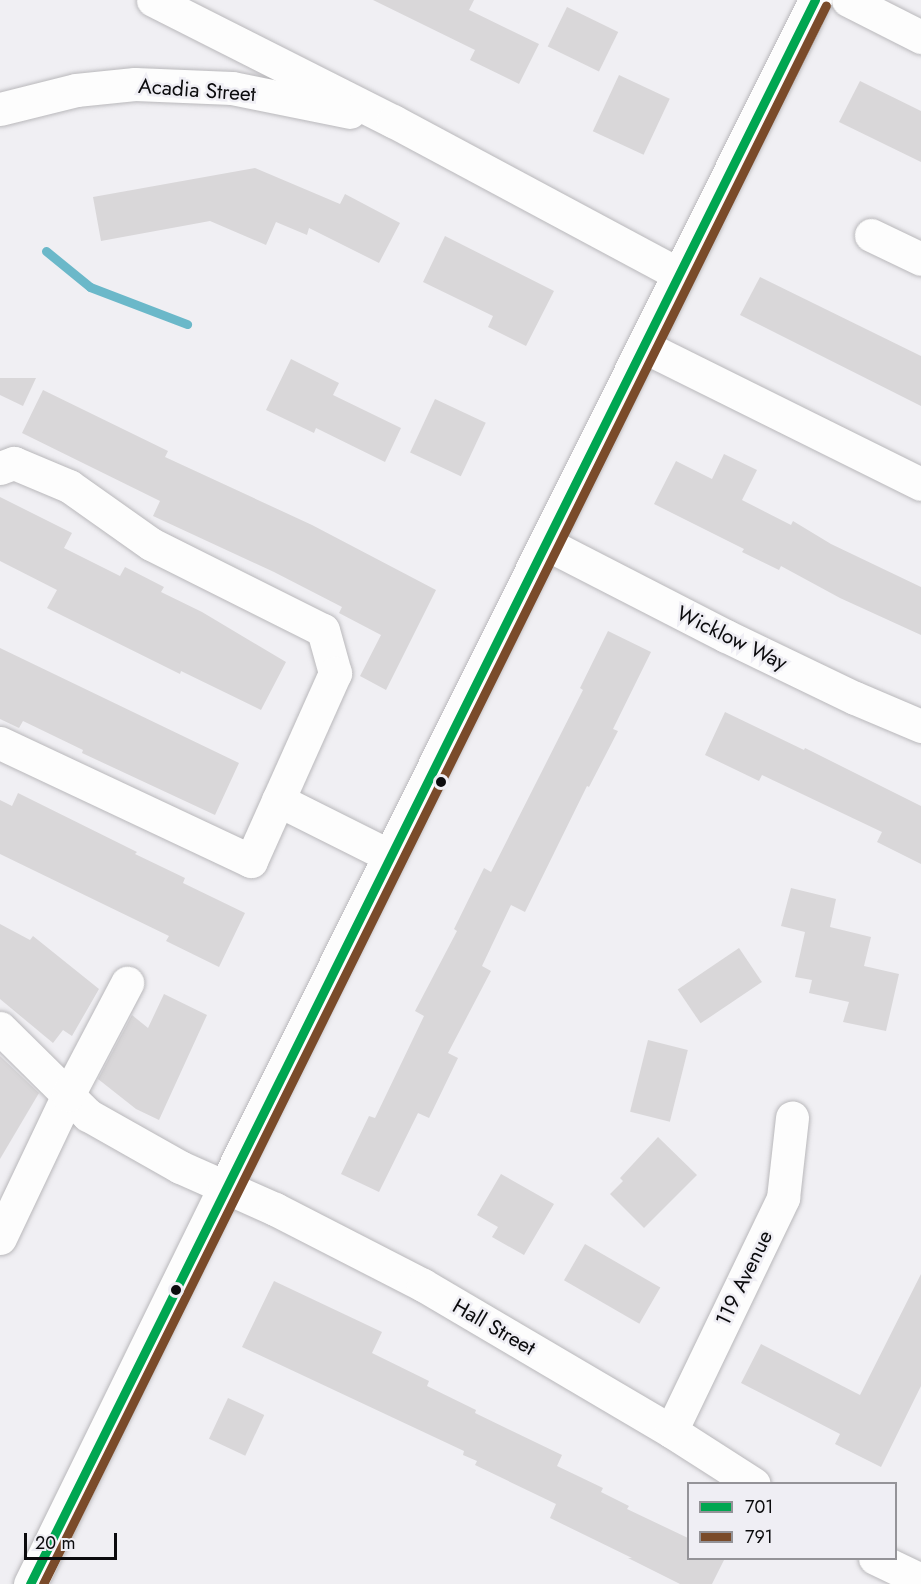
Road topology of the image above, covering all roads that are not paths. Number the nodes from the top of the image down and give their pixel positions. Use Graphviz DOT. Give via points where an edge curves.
graph roads {
  1 [pos="153,0"];
  2 [pos="815,0"];
  3 [pos="848,0"];
  4 [pos="921,37"];
  5 [pos="0,109"];
  6 [pos="393,121"];
  7 [pos="871,235"];
  8 [pos="921,259"];
  9 [pos="678,274"];
  10 [pos="643,346"];
  11 [pos="0,468"];
  12 [pos="921,484"];
  13 [pos="545,543"];
  14 [pos="921,726"];
  15 [pos="0,743"];
  16 [pos="278,800"];
  17 [pos="390,856"];
  18 [pos="127,983"];
  19 [pos="0,1028"];
  20 [pos="68,1095"];
  21 [pos="792,1118"];
  22 [pos="225,1186"];
  23 [pos="0,1238"];
  24 [pos="671,1431"];
  25 [pos="751,1482"];
  26 [pos="880,1560"];
  27 [pos="915,1574"];
  28 [pos="30,1584"];
  1 -- 6 [label="street, Acadia Street"];
  2 -- 9 [label="street"];
  3 -- 4 [label="street"];
  5 -- 6 [label="street, Acadia Street" via="76,90 135,84 232,88"];
  6 -- 9 [label="street, Acadia Street"];
  7 -- 8 [label="street"];
  9 -- 10 [label="street"];
  10 -- 12 [label="street"];
  10 -- 13 [label="street"];
  11 -- 16 [label="street" via="15,463 69,486 151,543 323,630 335,673"];
  13 -- 14 [label="street, Wicklow Way" via="726,636"];
  13 -- 17 [label="street"];
  15 -- 16 [label="street" via="251,861"];
  16 -- 17 [label="street"];
  17 -- 22 [label="street"];
  18 -- 20 [label="street"];
  19 -- 20 [label="street, Hall Street"];
  20 -- 22 [label="street, Hall Street" via="88,1115 180,1167"];
  20 -- 23 [label="street"];
  21 -- 24 [label="street, 119 Avenue" via="783,1198"];
  22 -- 24 [label="street, Hall Street" via="423,1285"];
  22 -- 28 [label="street"];
  24 -- 25 [label="street, Hall Street"];
  26 -- 27 [label="street"];
}
